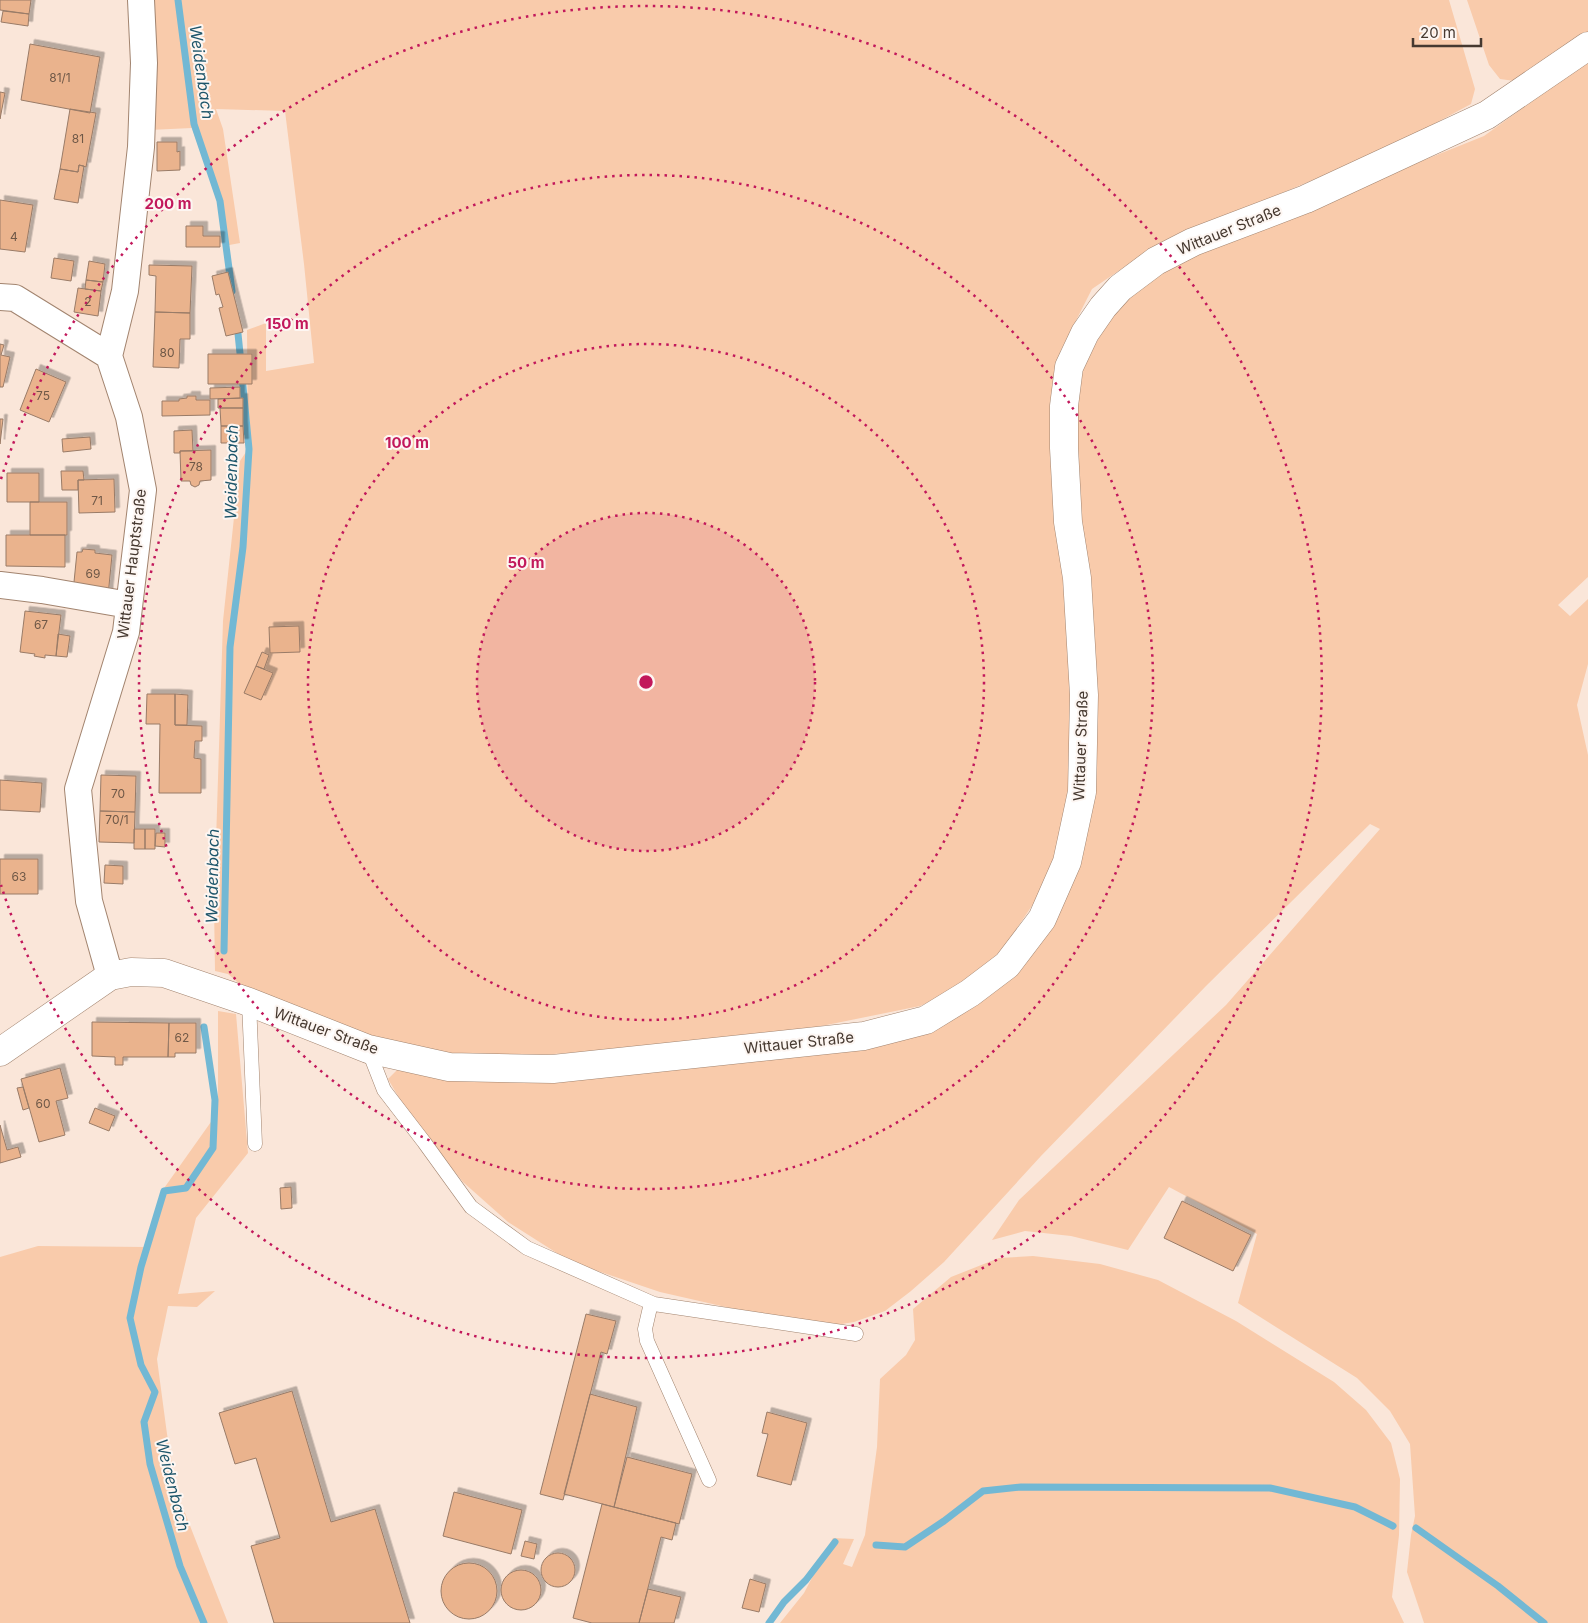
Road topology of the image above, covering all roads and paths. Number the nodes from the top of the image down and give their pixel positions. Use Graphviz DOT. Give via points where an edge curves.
graph roads {
  1 [pos="141,0"];
  2 [pos="1588,46"];
  3 [pos="0,297"];
  4 [pos="109,356"];
  5 [pos="0,585"];
  6 [pos="129,605"];
  7 [pos="110,976"];
  8 [pos="249,1002"];
  9 [pos="368,1049"];
  10 [pos="0,1052"];
  11 [pos="254,1144"];
  12 [pos="651,1303"];
  13 [pos="856,1334"];
  14 [pos="709,1480"];
  1 -- 4 [label="street" via="144,63 140,148 125,291"];
  2 -- 9 [label="street, Wittauer Straße" via="1487,115 1306,199 1194,242 1156,261 1120,288 1102,307 1085,333 1069,367 1064,406 1068,522 1077,578 1084,696 1082,792 1068,862 1042,919 1007,965 926,1020 864,1036 552,1069 449,1067"];
  3 -- 4 [label="street" via="15,298"];
  4 -- 6 [label="street, Wittauer Hauptstraße" via="129,417 143,490"];
  5 -- 6 [label="street"];
  6 -- 7 [label="street, Wittauer Hauptstraße" via="126,632 78,788 89,901"];
  7 -- 8 [label="street, Wittauer Straße" via="131,972 164,973"];
  7 -- 10 [label="street, Wittauer Straße"];
  8 -- 9 [label="street, Wittauer Straße"];
  8 -- 11 [label="lane"];
  9 -- 12 [label="lane" via="384,1090 471,1208 528,1248"];
  12 -- 13 [label="lane"];
  12 -- 14 [label="lane" via="647,1341"];
}
